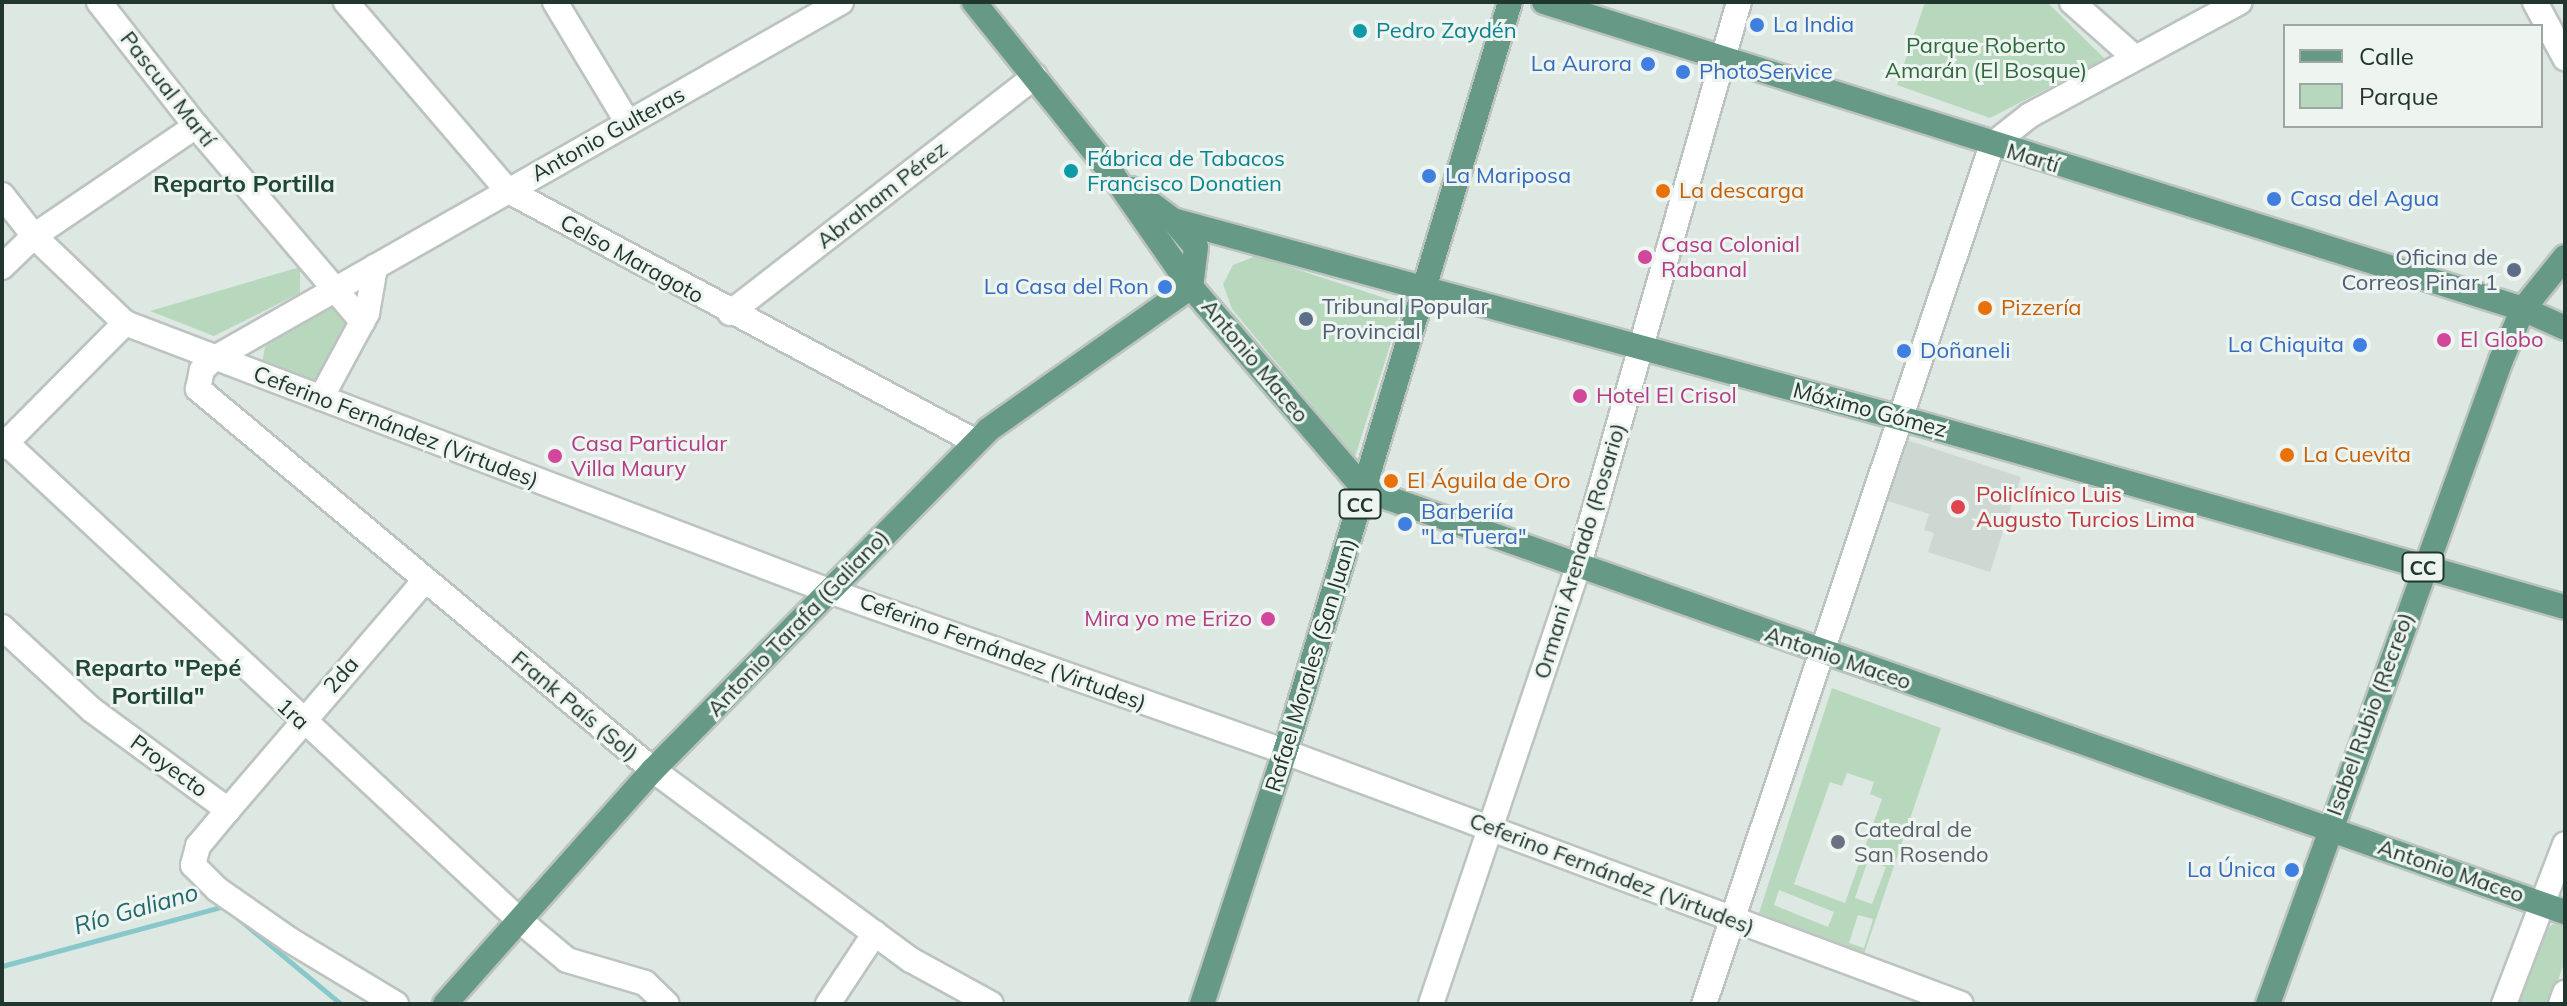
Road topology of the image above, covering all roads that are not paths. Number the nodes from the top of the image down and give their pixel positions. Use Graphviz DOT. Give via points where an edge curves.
graph roads {
  1 [pos="99,2"];
  2 [pos="346,2"];
  3 [pos="555,2"];
  4 [pos="841,2"];
  5 [pos="974,2"];
  6 [pos="1510,2"];
  7 [pos="1544,2"];
  8 [pos="1739,2"];
  9 [pos="2072,2"];
  10 [pos="2240,2"];
  11 [pos="2535,2"];
  12 [pos="2134,57"];
  13 [pos="2565,58"];
  14 [pos="1726,60"];
  15 [pos="1035,76"];
  16 [pos="628,123"];
  17 [pos="196,126"];
  18 [pos="1992,145"];
  19 [pos="1113,175"];
  20 [pos="507,190"];
  21 [pos="2,195"];
  22 [pos="1173,220"];
  23 [pos="34,236"];
  24 [pos="2565,257"];
  25 [pos="2,267"];
  26 [pos="375,267"];
  27 [pos="1191,287"];
  28 [pos="1423,287"];
  29 [pos="333,291"];
  30 [pos="2523,309"];
  31 [pos="730,313"];
  32 [pos="2565,317"];
  33 [pos="363,322"];
  34 [pos="125,323"];
  35 [pos="2565,328"];
  36 [pos="1642,347"];
  37 [pos="207,364"];
  38 [pos="321,398"];
  39 [pos="1904,419"];
  40 [pos="976,442"];
  41 [pos="3,443"];
  42 [pos="1365,490"];
  43 [pos="2423,566"];
  44 [pos="1578,568"];
  45 [pos="424,581"];
  46 [pos="829,591"];
  47 [pos="2565,607"];
  48 [pos="2,627"];
  49 [pos="1822,653"];
  50 [pos="300,721"];
  51 [pos="1285,752"];
  52 [pos="653,770"];
  53 [pos="228,810"];
  54 [pos="1491,828"];
  55 [pos="2330,828"];
  56 [pos="2565,844"];
  57 [pos="2542,903"];
  58 [pos="2565,912"];
  59 [pos="518,919"];
  60 [pos="1734,921"];
  61 [pos="875,933"];
  62 [pos="2565,993"];
  63 [pos="396,1004"];
  64 [pos="445,1004"];
  65 [pos="667,1004"];
  66 [pos="828,1004"];
  67 [pos="991,1004"];
  68 [pos="1202,1004"];
  69 [pos="1431,1004"];
  70 [pos="1704,1004"];
  71 [pos="1961,1004"];
  72 [pos="2268,1004"];
  73 [pos="2504,1004"];
  74 [pos="2561,1004"];
  1 -- 17 [label="street, Pascual Martí"];
  2 -- 20 [label="street, Celso Maragoto"];
  3 -- 16 [label="street"];
  4 -- 16 [label="street, Antonio Gulteras"];
  5 -- 15 [label="main road, Antonio Maceo"];
  6 -- 28 [label="main road, Rafael Morales (San Juan) / CC"];
  7 -- 14 [label="main road, Martí"];
  8 -- 14 [label="street, Ormani Arenado (Rosario)"];
  9 -- 12 [label="street"];
  10 -- 12 [label="street"];
  11 -- 13 [label="street"];
  12 -- 18 [label="street" via="2030,115"];
  14 -- 18 [label="main road, Martí"];
  14 -- 36 [label="street, Ormani Arenado (Rosario)"];
  15 -- 19 [label="main road, Antonio Maceo"];
  15 -- 31 [label="street, Abraham Pérez"];
  16 -- 20 [label="street, Antonio Gulteras"];
  17 -- 23 [label="street"];
  17 -- 29 [label="street, Pascual Martí"];
  18 -- 30 [label="main road, Martí"];
  18 -- 39 [label="street"];
  19 -- 22 [label="main road, Antonio Maceo"];
  19 -- 27 [label="main road, Antonio Maceo"];
  20 -- 26 [label="street, Antonio Gulteras"];
  20 -- 31 [label="street, Celso Maragoto"];
  21 -- 23 [label="street, Ceferino Fernández (Virtudes)"];
  22 -- 27 [label="main road, Antonio Maceo" via="1196,247"];
  22 -- 28 [label="main road, Máximo Gómez"];
  23 -- 25 [label="street"];
  23 -- 34 [label="street, Ceferino Fernández (Virtudes)"];
  24 -- 30 [label="main road, Isabel Rubio (Recreo) / CC"];
  26 -- 29 [label="street, Antonio Gulteras"];
  26 -- 33 [label="street"];
  27 -- 40 [label="main road, Antonio Tarafa (Galiano)"];
  27 -- 42 [label="main road, Antonio Maceo"];
  28 -- 36 [label="main road, Máximo Gómez"];
  28 -- 42 [label="main road, Rafael Morales (San Juan) / CC"];
  29 -- 33 [label="street, Pascual Martí"];
  29 -- 37 [label="street, Antonio Gulteras"];
  30 -- 32 [label="main road, Martí"];
  30 -- 35 [label="main road, Martí"];
  30 -- 43 [label="main road, Isabel Rubio (Recreo) / CC"];
  31 -- 40 [label="street, Celso Maragoto"];
  33 -- 38 [label="street"];
  34 -- 37 [label="street, Ceferino Fernández (Virtudes)"];
  34 -- 41 [label="street"];
  36 -- 39 [label="main road, Máximo Gómez"];
  36 -- 44 [label="street, Ormani Arenado (Rosario)"];
  37 -- 38 [label="street, Ceferino Fernández (Virtudes)"];
  37 -- 45 [label="street, Frank País (Sol)" via="198,389"];
  38 -- 46 [label="street, Ceferino Fernández (Virtudes)"];
  39 -- 43 [label="main road, Máximo Gómez"];
  39 -- 49 [label="street"];
  40 -- 46 [label="main road, Antonio Tarafa (Galiano)"];
  41 -- 50 [label="street, 1ra"];
  42 -- 44 [label="main road, Antonio Maceo"];
  42 -- 51 [label="main road, Rafael Morales (San Juan) / CC"];
  43 -- 47 [label="main road, Máximo Gómez"];
  43 -- 55 [label="main road, Isabel Rubio (Recreo) / CC"];
  44 -- 49 [label="main road, Antonio Maceo"];
  44 -- 54 [label="street, Ormani Arenado (Rosario)"];
  45 -- 50 [label="street, 2da"];
  45 -- 52 [label="street, Frank País (Sol)"];
  46 -- 51 [label="street, Ceferino Fernández (Virtudes)"];
  46 -- 52 [label="main road, Antonio Tarafa (Galiano)"];
  48 -- 53 [label="street, Proyecto" via="92,710"];
  49 -- 55 [label="main road, Antonio Maceo"];
  49 -- 60 [label="street"];
  50 -- 53 [label="street, 2da"];
  50 -- 59 [label="street, 1ra"];
  51 -- 54 [label="street, Ceferino Fernández (Virtudes)"];
  51 -- 68 [label="main road, Rafael Morales (San Juan) / CC"];
  52 -- 59 [label="main road, Antonio Tarafa (Galiano)"];
  52 -- 61 [label="street, Frank País (Sol)"];
  53 -- 63 [label="street, 2da" via="198,846 193,865 217,889"];
  54 -- 60 [label="street, Ceferino Fernández (Virtudes)"];
  54 -- 69 [label="street, Ormani Arenado (Rosario)"];
  55 -- 57 [label="main road, Antonio Maceo"];
  55 -- 72 [label="main road, Isabel Rubio (Recreo) / CC"];
  56 -- 57 [label="street"];
  57 -- 58 [label="main road, Antonio Maceo"];
  57 -- 73 [label="street"];
  59 -- 64 [label="main road, Antonio Tarafa (Galiano)"];
  59 -- 65 [label="street, 1ra" via="567,960 645,983"];
  60 -- 70 [label="street"];
  60 -- 71 [label="street, Ceferino Fernández (Virtudes)"];
  61 -- 66 [label="street"];
  61 -- 67 [label="street, Frank País (Sol)"];
  62 -- 74 [label="street"];
}
